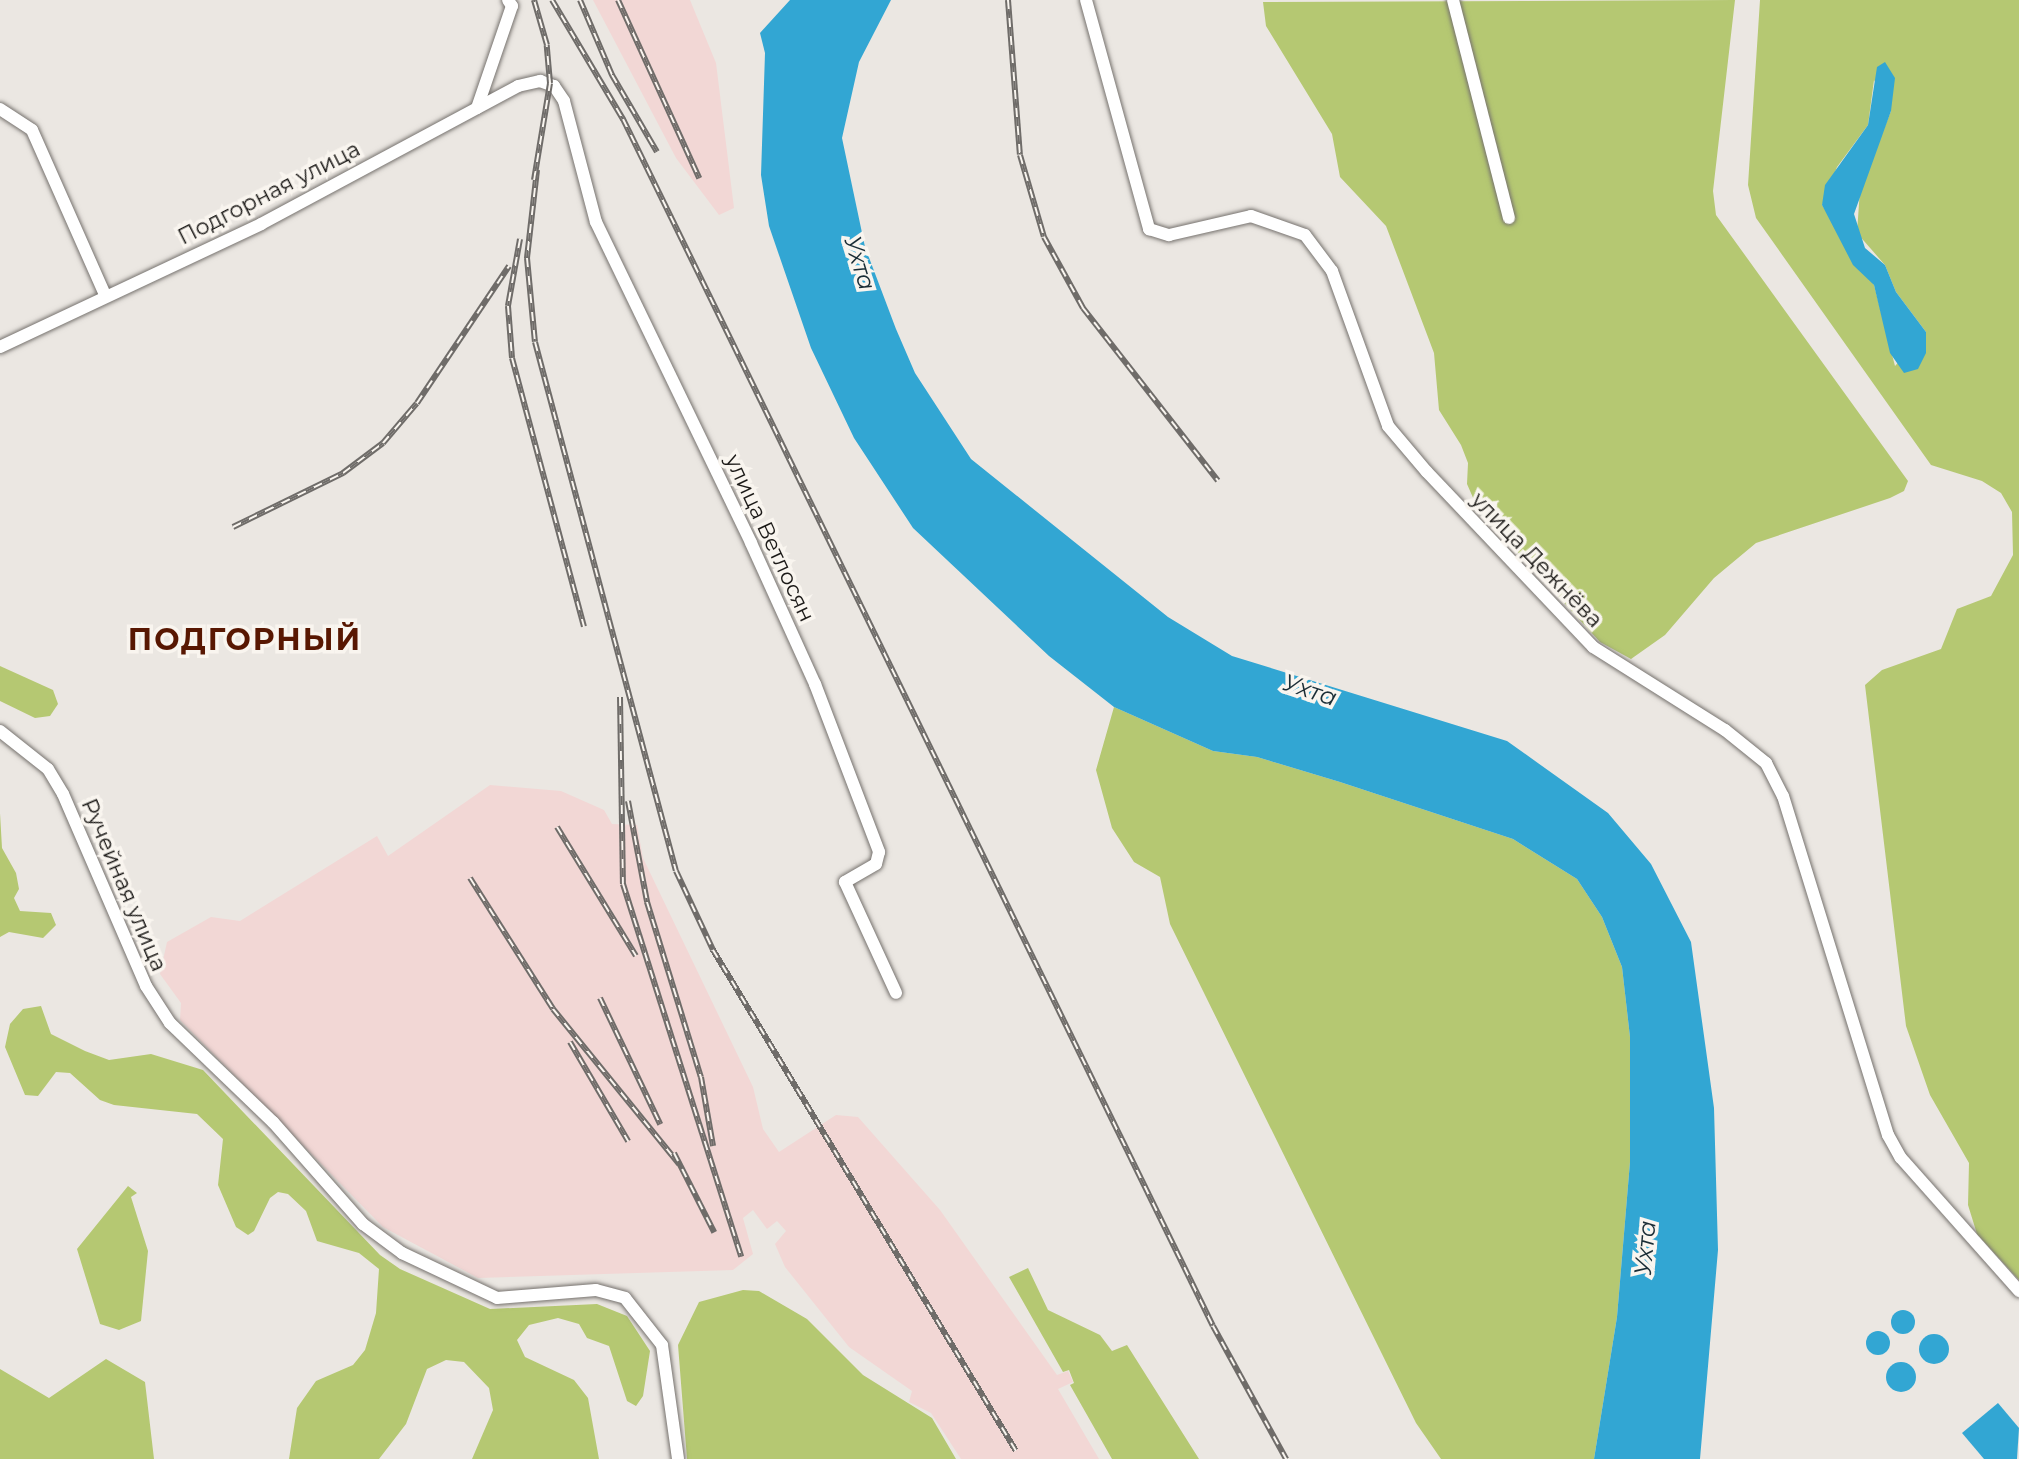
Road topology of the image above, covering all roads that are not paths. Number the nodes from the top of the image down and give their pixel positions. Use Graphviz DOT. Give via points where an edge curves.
graph roads {
  1 [pos="1086,0"];
  2 [pos="1453,0"];
  3 [pos="510,3"];
  4 [pos="554,86"];
  5 [pos="477,108"];
  6 [pos="0,109"];
  7 [pos="1509,218"];
  8 [pos="105,295"];
  9 [pos="0,347"];
  10 [pos="0,731"];
  11 [pos="896,993"];
  12 [pos="2019,1291"];
  13 [pos="678,1459"];
  1 -- 12 [label="street, улица Дежнёва" via="1149,229 1169,235 1251,216 1305,235 1332,271 1388,426 1427,472 1593,647 1725,730 1766,763 1783,796 1888,1135 1901,1158"];
  2 -- 7 [label="street"];
  3 -- 5 [label="street"];
  4 -- 5 [label="street, Подгорная улица" via="529,82"];
  4 -- 11 [label="street, улица Ветлосян" via="564,101 596,222 758,557 815,684 879,852 876,864 845,882"];
  5 -- 8 [label="street, Подгорная улица" via="261,224"];
  6 -- 8 [label="street" via="32,130"];
  8 -- 9 [label="street, Подгорная улица"];
  10 -- 13 [label="street, Ручейная улица" via="48,769 92,854 146,986 170,1023 273,1122 363,1224 402,1253 497,1298 596,1290 625,1298 662,1345"];
}
